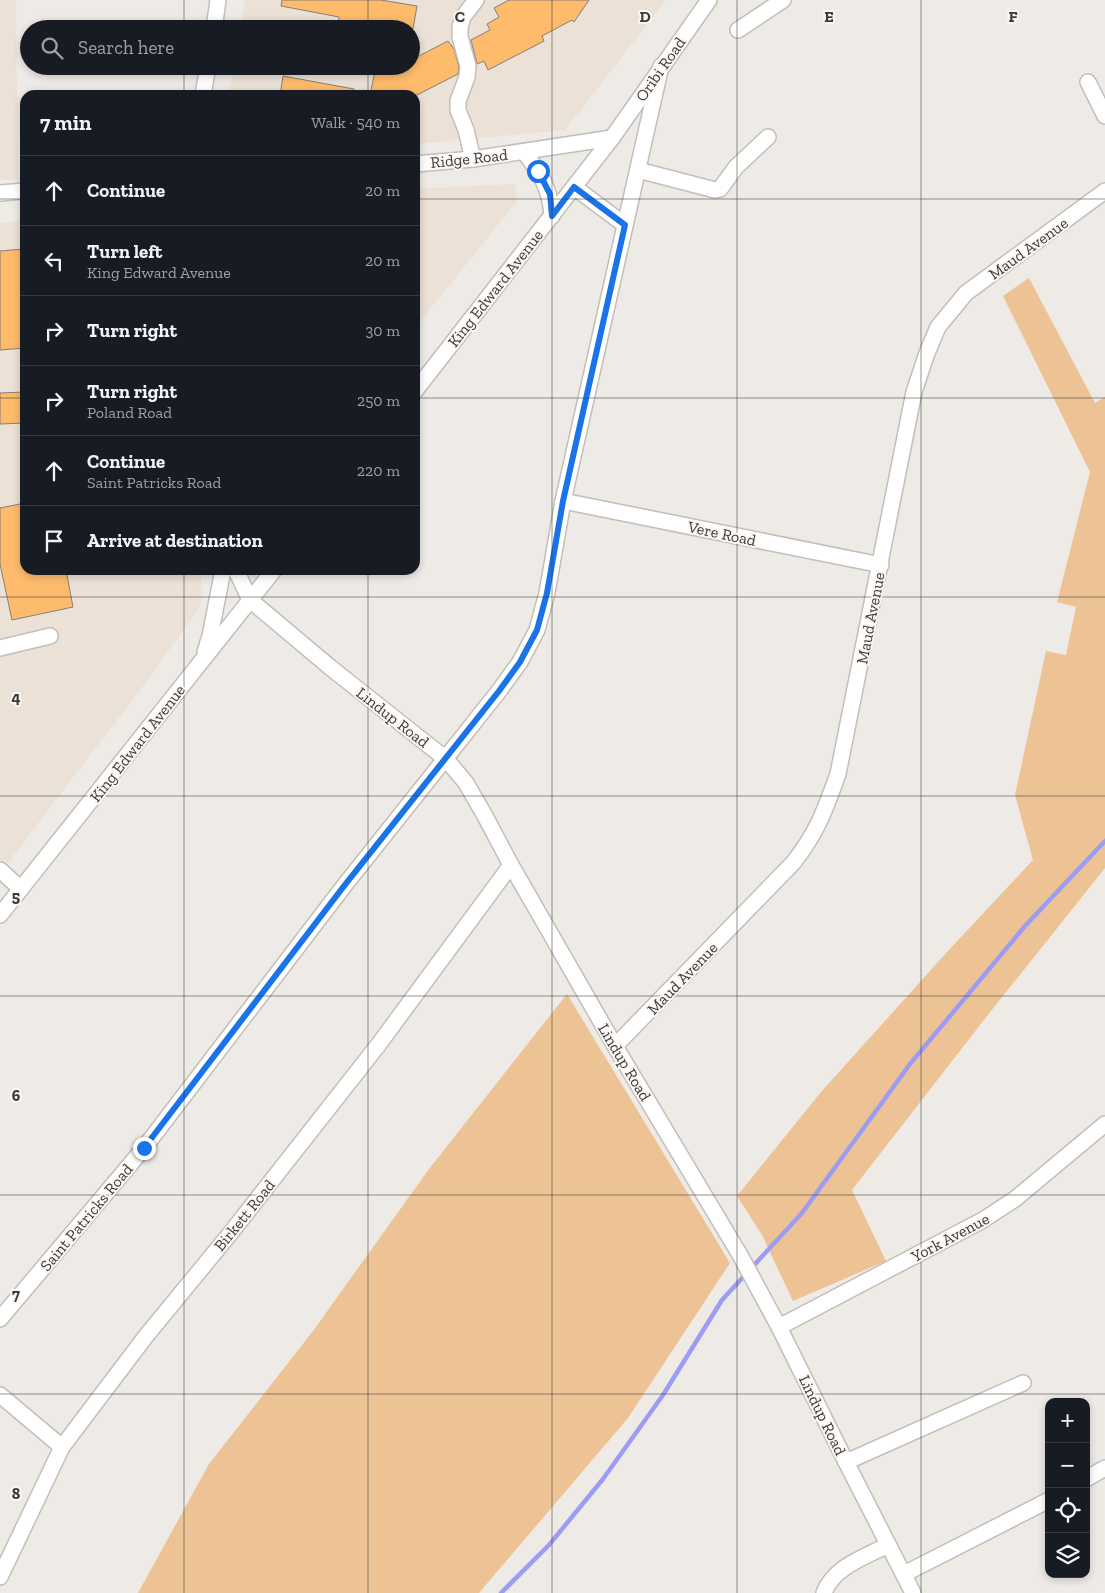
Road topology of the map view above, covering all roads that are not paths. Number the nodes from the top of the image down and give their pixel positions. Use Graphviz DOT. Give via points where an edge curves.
graph roads {
  1 [pos="218,0"];
  2 [pos="476,0"];
  3 [pos="709,0"];
  4 [pos="783,0"];
  5 [pos="215,20"];
  6 [pos="738,30"];
  7 [pos="662,66"];
  8 [pos="206,75"];
  9 [pos="1088,82"];
  10 [pos="204,90"];
  11 [pos="1105,116"];
  12 [pos="768,136"];
  13 [pos="612,138"];
  14 [pos="524,152"];
  15 [pos="473,159"];
  16 [pos="420,164"];
  17 [pos="638,170"];
  18 [pos="574,187"];
  19 [pos="20,191"];
  20 [pos="1105,191"];
  21 [pos="0,192"];
  22 [pos="552,216"];
  23 [pos="625,225"];
  24 [pos="420,385"];
  25 [pos="563,501"];
  26 [pos="881,565"];
  27 [pos="222,575"];
  28 [pos="238,575"];
  29 [pos="270,575"];
  30 [pos="250,600"];
  31 [pos="50,636"];
  32 [pos="0,648"];
  33 [pos="202,661"];
  34 [pos="446,759"];
  35 [pos="511,865"];
  36 [pos="0,870"];
  37 [pos="21,889"];
  38 [pos="0,915"];
  39 [pos="615,1046"];
  40 [pos="1105,1124"];
  41 [pos="0,1319"];
  42 [pos="779,1327"];
  43 [pos="1023,1383"];
  44 [pos="0,1395"];
  45 [pos="62,1447"];
  46 [pos="846,1462"];
  47 [pos="1105,1468"];
  48 [pos="1090,1477"];
  49 [pos="1045,1502"];
  50 [pos="888,1545"];
  51 [pos="904,1574"];
  52 [pos="0,1577"];
  53 [pos="824,1593"];
  54 [pos="913,1593"];
  1 -- 5 [label="street"];
  2 -- 15 [label="street" via="463,17 460,27 468,66 458,101"];
  3 -- 7 [label="street, Oribi Road"];
  4 -- 6 [label="street"];
  7 -- 13 [label="street, Oribi Road"];
  7 -- 17 [label="street, Saint Patricks Road"];
  8 -- 10 [label="street"];
  9 -- 11 [label="street"];
  12 -- 17 [label="street" via="736,167 720,190"];
  13 -- 14 [label="street, Ridge Road"];
  13 -- 18 [label="street, King Edward Avenue"];
  14 -- 15 [label="street, Ridge Road"];
  14 -- 22 [label="street" via="550,194"];
  15 -- 16 [label="street, Ridge Road"];
  17 -- 23 [label="street, Saint Patricks Road"];
  18 -- 22 [label="street, King Edward Avenue"];
  18 -- 23 [label="street"];
  19 -- 21 [label="street"];
  20 -- 26 [label="street, Maud Avenue" via="966,293 938,327 914,392"];
  22 -- 24 [label="street, King Edward Avenue"];
  23 -- 25 [label="street, Saint Patricks Road"];
  25 -- 26 [label="street, Vere Road"];
  25 -- 34 [label="street, Saint Patricks Road" via="537,630 520,662"];
  26 -- 39 [label="street, Maud Avenue" via="838,774 822,818 808,844"];
  27 -- 33 [label="street"];
  28 -- 30 [label="street"];
  29 -- 30 [label="street, King Edward Avenue"];
  30 -- 33 [label="street, King Edward Avenue"];
  30 -- 34 [label="street, Lindup Road"];
  31 -- 32 [label="street"];
  33 -- 37 [label="street, King Edward Avenue"];
  34 -- 35 [label="street, Lindup Road" via="466,784"];
  34 -- 41 [label="street, Saint Patricks Road" via="344,886 144,1148"];
  35 -- 39 [label="street, Lindup Road"];
  35 -- 45 [label="street, Birkett Road" via="379,1044 146,1336"];
  36 -- 37 [label="street"];
  37 -- 38 [label="street, King Edward Avenue"];
  39 -- 42 [label="street, Lindup Road" via="740,1255"];
  40 -- 42 [label="street, York Avenue" via="1015,1199 983,1220"];
  42 -- 46 [label="street, Lindup Road"];
  43 -- 46 [label="street"];
  44 -- 45 [label="street"];
  45 -- 52 [label="street, Birkett Road"];
  46 -- 50 [label="street, Lindup Road"];
  47 -- 48 [label="street"];
  49 -- 51 [label="street"];
  50 -- 51 [label="street, Lindup Road"];
  50 -- 53 [label="street" via="836,1574"];
  51 -- 54 [label="street, Lindup Road"];
}
